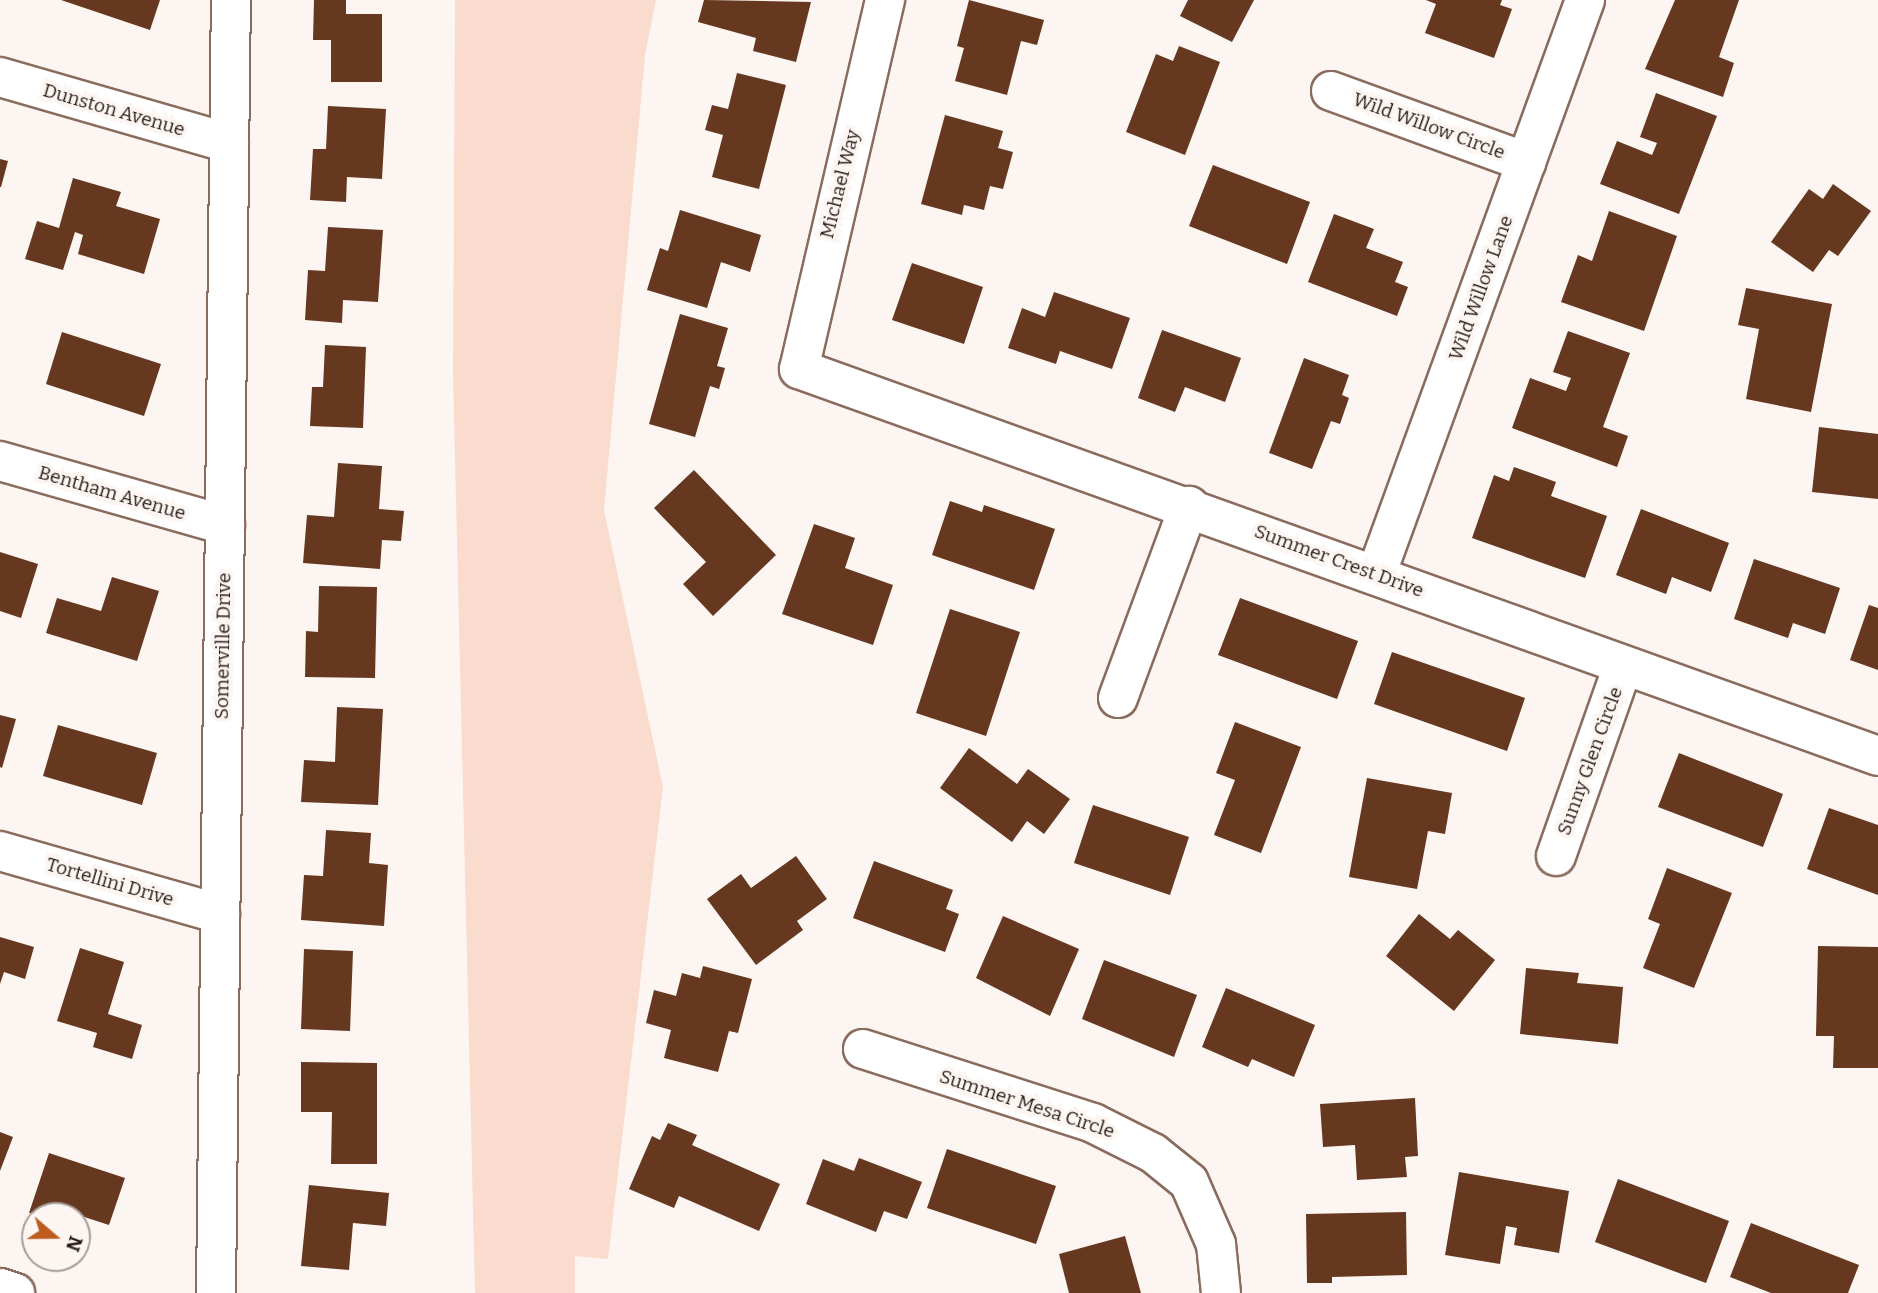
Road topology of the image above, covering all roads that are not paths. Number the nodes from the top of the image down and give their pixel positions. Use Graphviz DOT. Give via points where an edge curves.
graph roads {
  1 [pos="231,0"];
  2 [pos="885,0"];
  3 [pos="1585,0"];
  4 [pos="0,77"];
  5 [pos="1331,91"];
  6 [pos="229,143"];
  7 [pos="1526,162"];
  8 [pos="799,369"];
  9 [pos="0,461"];
  10 [pos="1189,506"];
  11 [pos="225,525"];
  12 [pos="1376,575"];
  13 [pos="1623,666"];
  14 [pos="1118,698"];
  15 [pos="1878,756"];
  16 [pos="0,851"];
  17 [pos="1556,856"];
  18 [pos="220,914"];
  19 [pos="863,1049"];
  20 [pos="0,1288"];
  21 [pos="15,1293"];
  22 [pos="216,1293"];
  23 [pos="1221,1293"];
  1 -- 6 [label="street, Somerville Drive"];
  2 -- 8 [label="street, Michael Way"];
  3 -- 7 [label="street, Wild Willow Lane"];
  4 -- 6 [label="street, Dunston Avenue"];
  5 -- 7 [label="street, Wild Willow Circle"];
  6 -- 11 [label="street, Somerville Drive"];
  7 -- 12 [label="street, Wild Willow Lane"];
  8 -- 10 [label="street, Summer Crest Drive"];
  9 -- 11 [label="street, Bentham Avenue"];
  10 -- 12 [label="street, Summer Crest Drive"];
  10 -- 14 [label="street"];
  11 -- 18 [label="street, Somerville Drive"];
  12 -- 13 [label="street, Summer Crest Drive"];
  13 -- 15 [label="street, Summer Crest Drive"];
  13 -- 17 [label="street, Sunny Glen Circle"];
  16 -- 18 [label="street, Tortellini Drive"];
  18 -- 22 [label="street, Somerville Drive"];
  19 -- 23 [label="street, Summer Mesa Circle" via="1093,1123 1153,1153 1189,1182 1216,1244"];
  20 -- 21 [label="street"];
}
